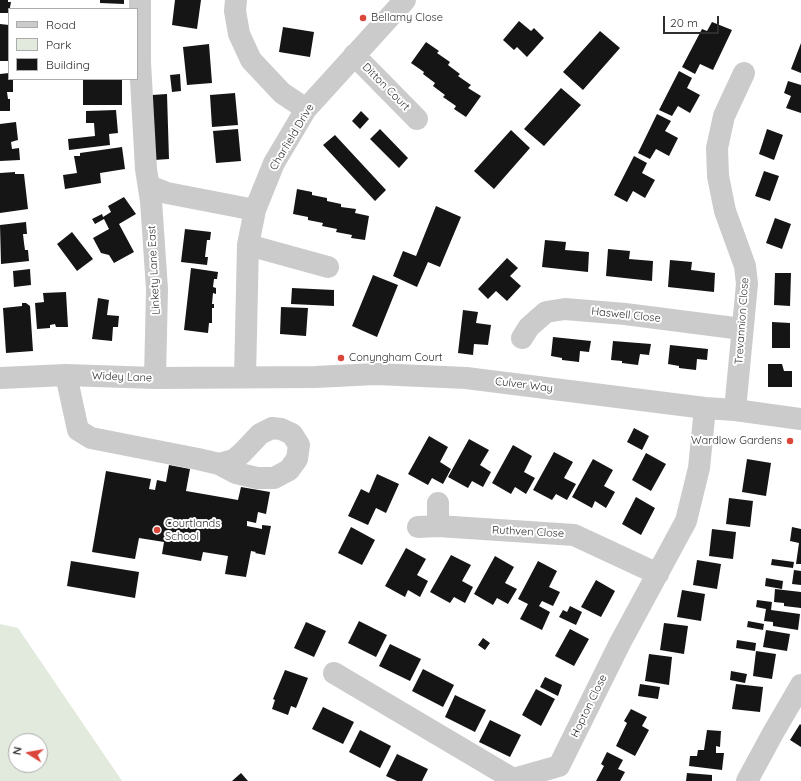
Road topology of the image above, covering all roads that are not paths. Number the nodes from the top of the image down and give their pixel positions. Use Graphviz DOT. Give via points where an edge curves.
graph roads {
  1 [pos="140,0"];
  2 [pos="236,0"];
  3 [pos="405,0"];
  4 [pos="354,55"];
  5 [pos="744,73"];
  6 [pos="306,109"];
  7 [pos="417,119"];
  8 [pos="149,186"];
  9 [pos="256,210"];
  10 [pos="248,245"];
  11 [pos="328,267"];
  12 [pos="742,329"];
  13 [pos="522,338"];
  14 [pos="66,375"];
  15 [pos="245,377"];
  16 [pos="0,378"];
  17 [pos="155,378"];
  18 [pos="705,408"];
  19 [pos="735,410"];
  20 [pos="801,419"];
  21 [pos="219,464"];
  22 [pos="438,503"];
  23 [pos="658,574"];
  24 [pos="334,673"];
  25 [pos="801,685"];
  26 [pos="747,781"];
  1 -- 8 [label="street, Linkety Lane East" via="140,62"];
  2 -- 6 [label="street" via="239,34 251,60 282,93"];
  3 -- 4 [label="street, Charfield Drive"];
  4 -- 6 [label="street, Charfield Drive"];
  4 -- 7 [label="street, Ditton Court"];
  5 -- 12 [label="street, Trevannion Close" via="724,116 717,148 718,176 725,211 745,266 747,284"];
  6 -- 9 [label="street, Charfield Drive" via="274,163"];
  8 -- 9 [label="street" via="167,193"];
  8 -- 17 [label="street, Linkety Lane East" via="157,289"];
  9 -- 10 [label="street, Charfield Drive"];
  10 -- 11 [label="street"];
  10 -- 15 [label="street, Charfield Drive"];
  12 -- 13 [label="street, Haswell Close" via="565,308 546,312 529,327"];
  12 -- 19 [label="street, Trevannion Close"];
  14 -- 16 [label="street, Widey Lane"];
  14 -- 17 [label="street, Widey Lane"];
  14 -- 21 [label="street" via="78,430 91,438"];
  15 -- 17 [label="street, Widey Lane"];
  15 -- 18 [label="street, Culver Way" via="376,374 466,378"];
  18 -- 19 [label="street, Culver Way"];
  18 -- 23 [label="street, Hopton Close" via="699,468 686,521"];
  19 -- 20 [label="street, Culver Way"];
  22 -- 23 [label="street, Ruthven Close" via="428,527 574,535"];
  23 -- 24 [label="street, Hopton Close" via="558,766 513,779"];
  25 -- 26 [label="street"];
}
